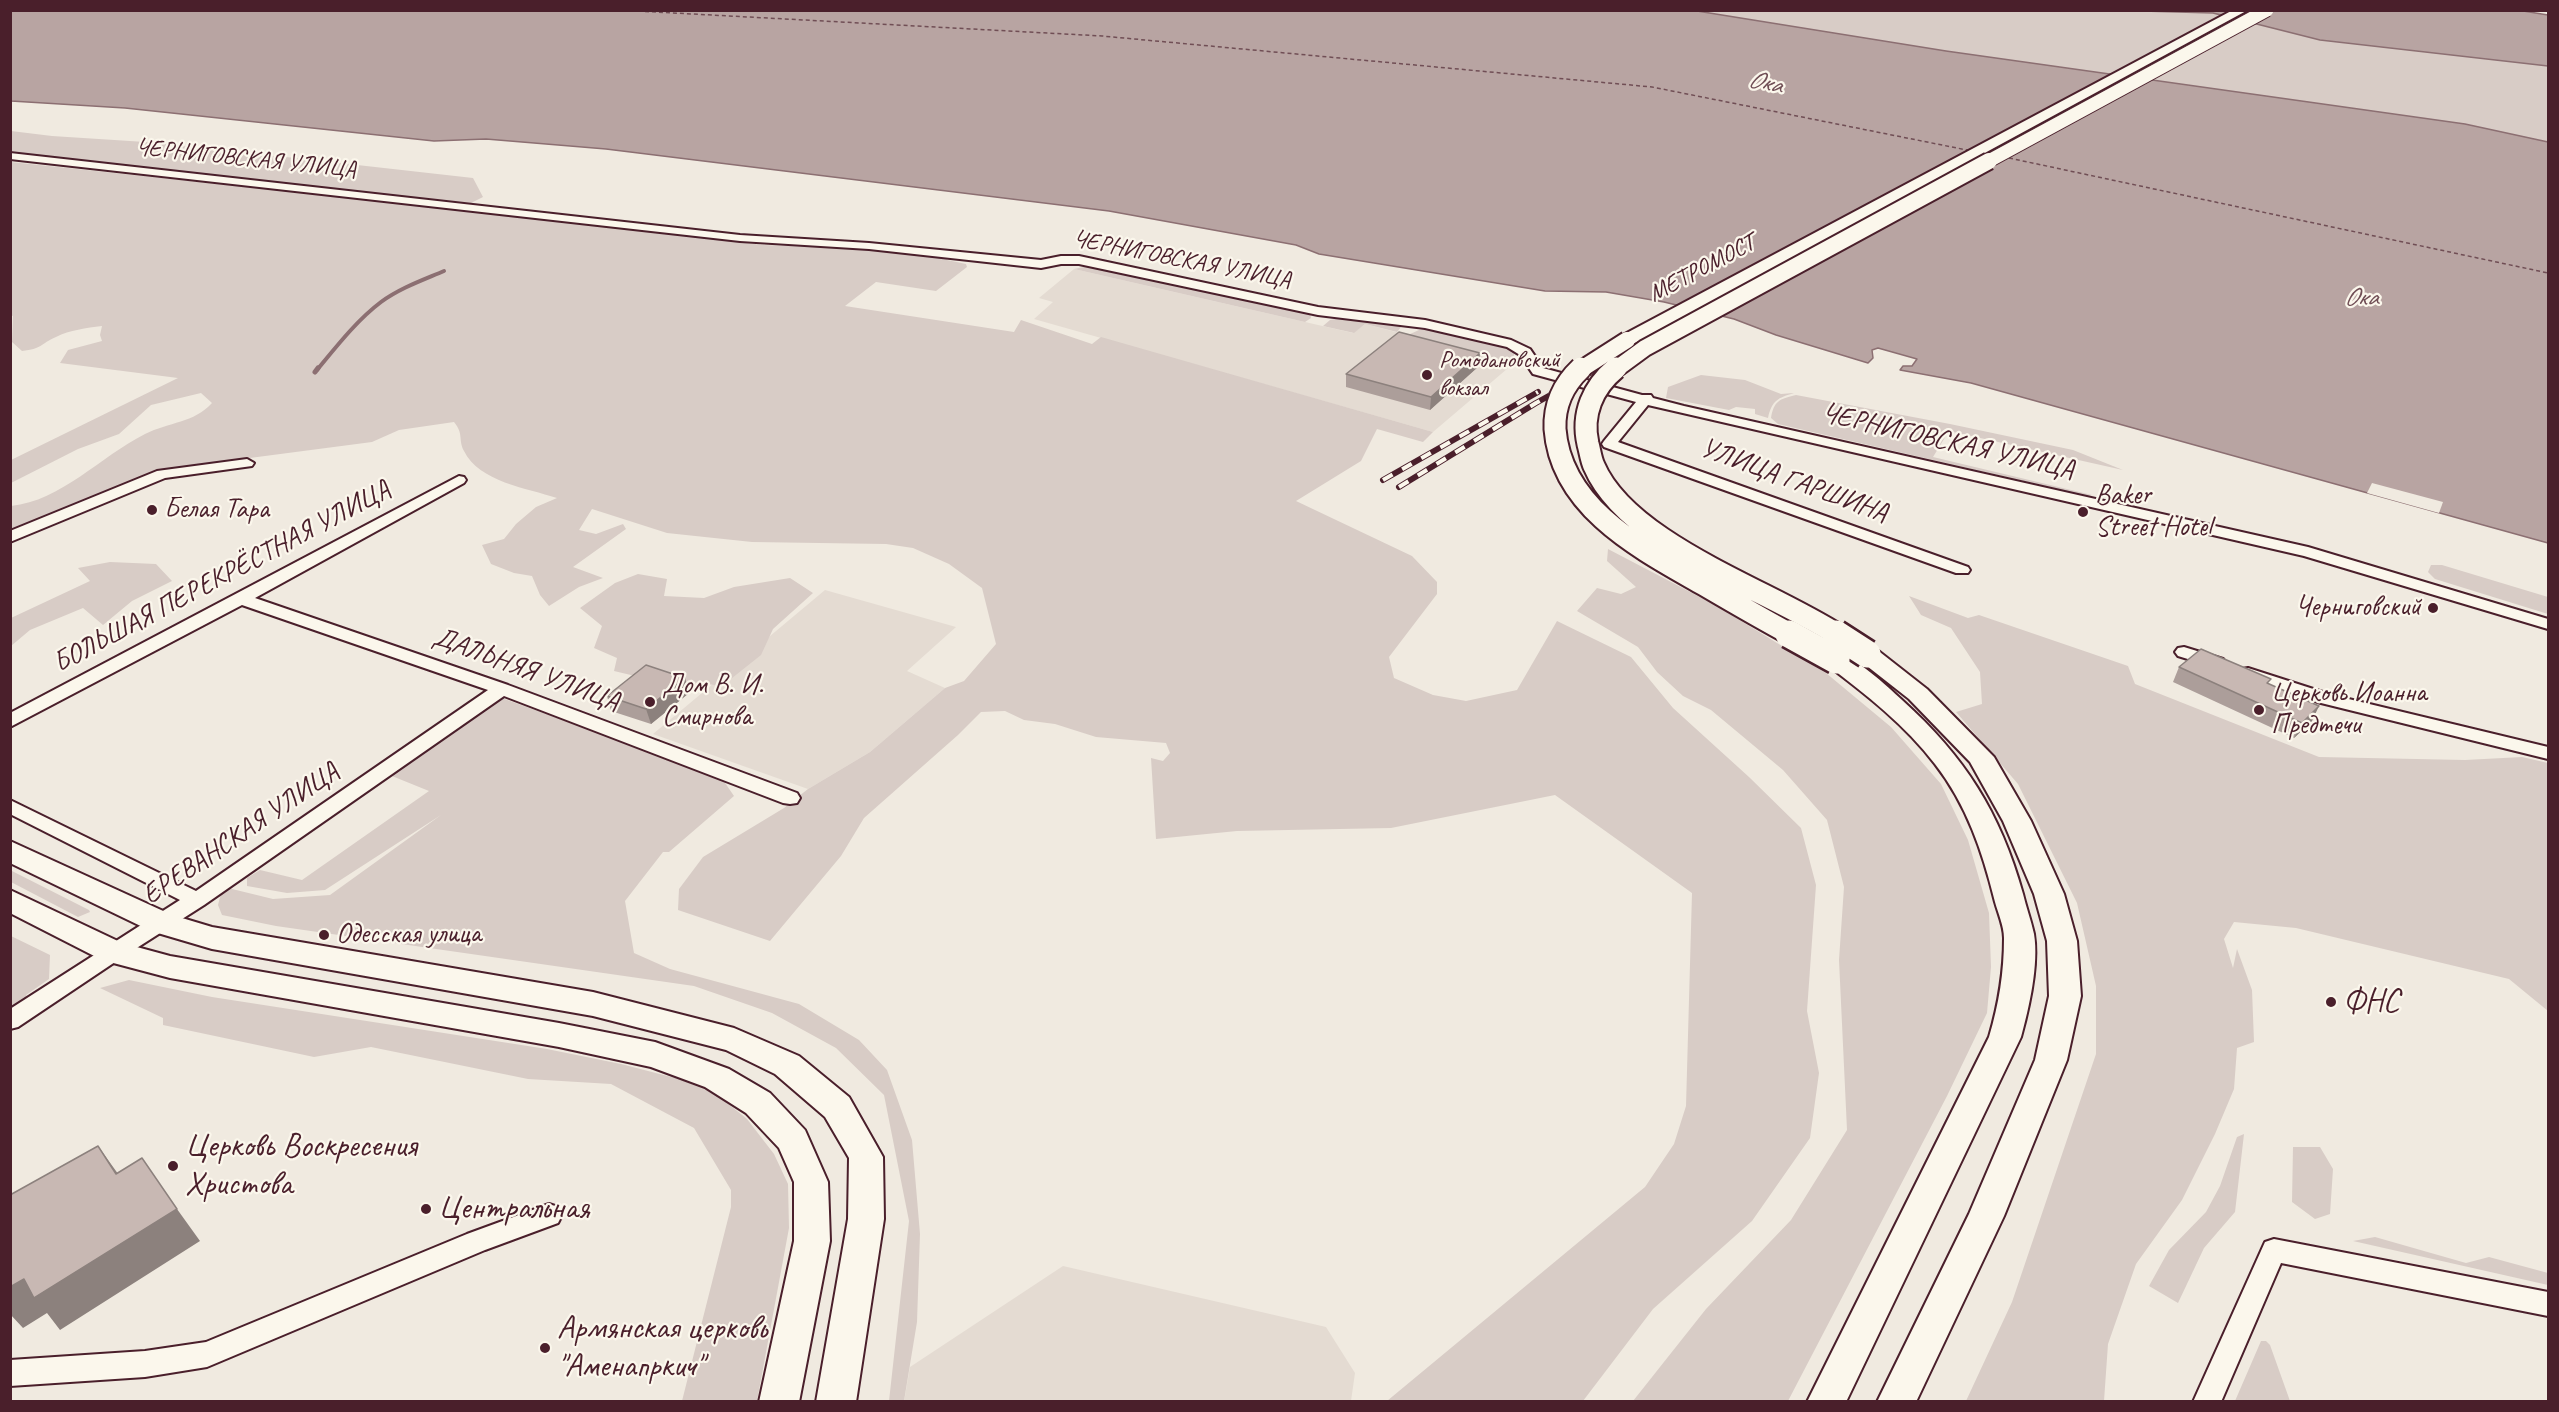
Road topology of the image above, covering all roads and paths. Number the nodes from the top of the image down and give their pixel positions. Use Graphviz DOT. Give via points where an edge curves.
graph roads {
  1 [pos="2243,10"];
  2 [pos="2267,10"];
  3 [pos="10,156"];
  4 [pos="1646,398"];
  5 [pos="247,463"];
  6 [pos="459,480"];
  7 [pos="10,537"];
  8 [pos="1962,570"];
  9 [pos="240,599"];
  10 [pos="2548,624"];
  11 [pos="2184,652"];
  12 [pos="502,689"];
  13 [pos="10,721"];
  14 [pos="2548,753"];
  15 [pos="790,798"];
  16 [pos="10,806"];
  17 [pos="10,851"];
  18 [pos="10,900"];
  19 [pos="197,900"];
  20 [pos="162,923"];
  21 [pos="113,952"];
  22 [pos="10,1021"];
  23 [pos="549,1215"];
  24 [pos="2548,1304"];
  25 [pos="10,1373"];
  26 [pos="778,1401"];
  27 [pos="836,1401"];
  28 [pos="1826,1401"];
  29 [pos="1896,1401"];
  30 [pos="2206,1401"];
  1 -- 28 [label="main road, МЕТРОМОСТ, bridge" via="1627,340 1591,361 1568,382 1557,410 1555,439 1564,466 1579,493 1609,525 1657,558 1836,660 1879,692 1946,760 1981,815 2001,868 2019,935 2016,998 2006,1037"];
  2 -- 29 [label="main road, МЕТРОМОСТ, bridge" via="1646,348 1613,369 1594,391 1585,416 1587,450 1596,474 1611,495 1644,526 1685,553 1803,614 1867,654 1918,694 1981,757 2017,821 2049,894 2062,941 2065,996 2047,1071 1986,1216"];
  3 -- 4 [label="street, ЧЕРНИГОВСКАЯ УЛИЦА" via="792,243 879,247 1041,264 1079,260 1318,311 1425,324 1511,344 1525,352 1539,371"];
  4 -- 8 [label="street, УЛИЦА ГАРШИНА" via="1609,444"];
  4 -- 10 [label="street, ЧЕРНИГОВСКАЯ УЛИЦА" via="1682,410 2308,552"];
  5 -- 7 [label="street" via="162,474"];
  6 -- 9 [label="street, БОЛЬШАЯ ПЕРЕКРЁСТНАЯ УЛИЦА"];
  9 -- 12 [label="street, ДАЛЬНЯЯ УЛИЦА"];
  9 -- 13 [label="street, БОЛЬШАЯ ПЕРЕКРЁСТНАЯ УЛИЦА"];
  11 -- 14 [label="street" via="2327,699"];
  12 -- 15 [label="street, ДАЛЬНЯЯ УЛИЦА"];
  12 -- 19 [label="street, ЕРЕВАНСКАЯ УЛИЦА"];
  16 -- 19 [label="street"];
  17 -- 20 [label="main road"];
  18 -- 21 [label="main road"];
  19 -- 20 [label="street, ЕРЕВАНСКАЯ УЛИЦА"];
  20 -- 21 [label="street, ЕРЕВАНСКАЯ УЛИЦА"];
  20 -- 27 [label="main road" via="212,938 593,1004 734,1040 787,1065 837,1107 866,1157 866,1219"];
  21 -- 22 [label="street, ЕРЕВАНСКАЯ УЛИЦА"];
  21 -- 26 [label="main road" via="170,967 655,1055 717,1078 758,1103 793,1140 811,1182 812,1242"];
  23 -- 25 [label="street" via="207,1354 145,1364"];
  24 -- 30 [label="street" via="2274,1250"];
}
